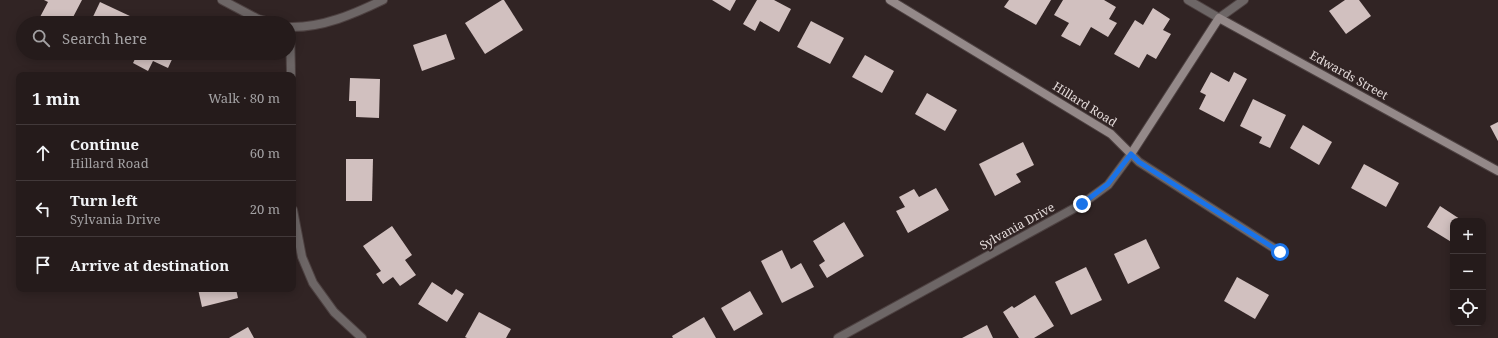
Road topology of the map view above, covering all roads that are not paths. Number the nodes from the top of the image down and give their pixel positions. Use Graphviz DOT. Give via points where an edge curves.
graph roads {
  1 [pos="222,0"];
  2 [pos="383,0"];
  3 [pos="890,0"];
  4 [pos="1188,0"];
  5 [pos="1244,0"];
  6 [pos="252,16"];
  7 [pos="1219,18"];
  8 [pos="296,26"];
  9 [pos="291,60"];
  10 [pos="291,72"];
  11 [pos="1131,154"];
  12 [pos="1498,171"];
  13 [pos="296,226"];
  14 [pos="1280,252"];
  15 [pos="362,338"];
  16 [pos="838,338"];
  1 -- 6 [label="street"];
  2 -- 8 [label="street" via="361,11 328,22"];
  3 -- 11 [label="street, Hillard Road" via="1112,134"];
  4 -- 7 [label="street, Edwards Street"];
  5 -- 7 [label="street, Sylvania Drive"];
  7 -- 11 [label="street, Sylvania Drive"];
  7 -- 12 [label="street, Edwards Street"];
  9 -- 10 [label="street"];
  11 -- 14 [label="street, Hillard Road" via="1139,162"];
  11 -- 16 [label="street, Sylvania Drive" via="1108,184 1082,204"];
  13 -- 15 [label="street" via="302,257 313,283 334,312"];
}
